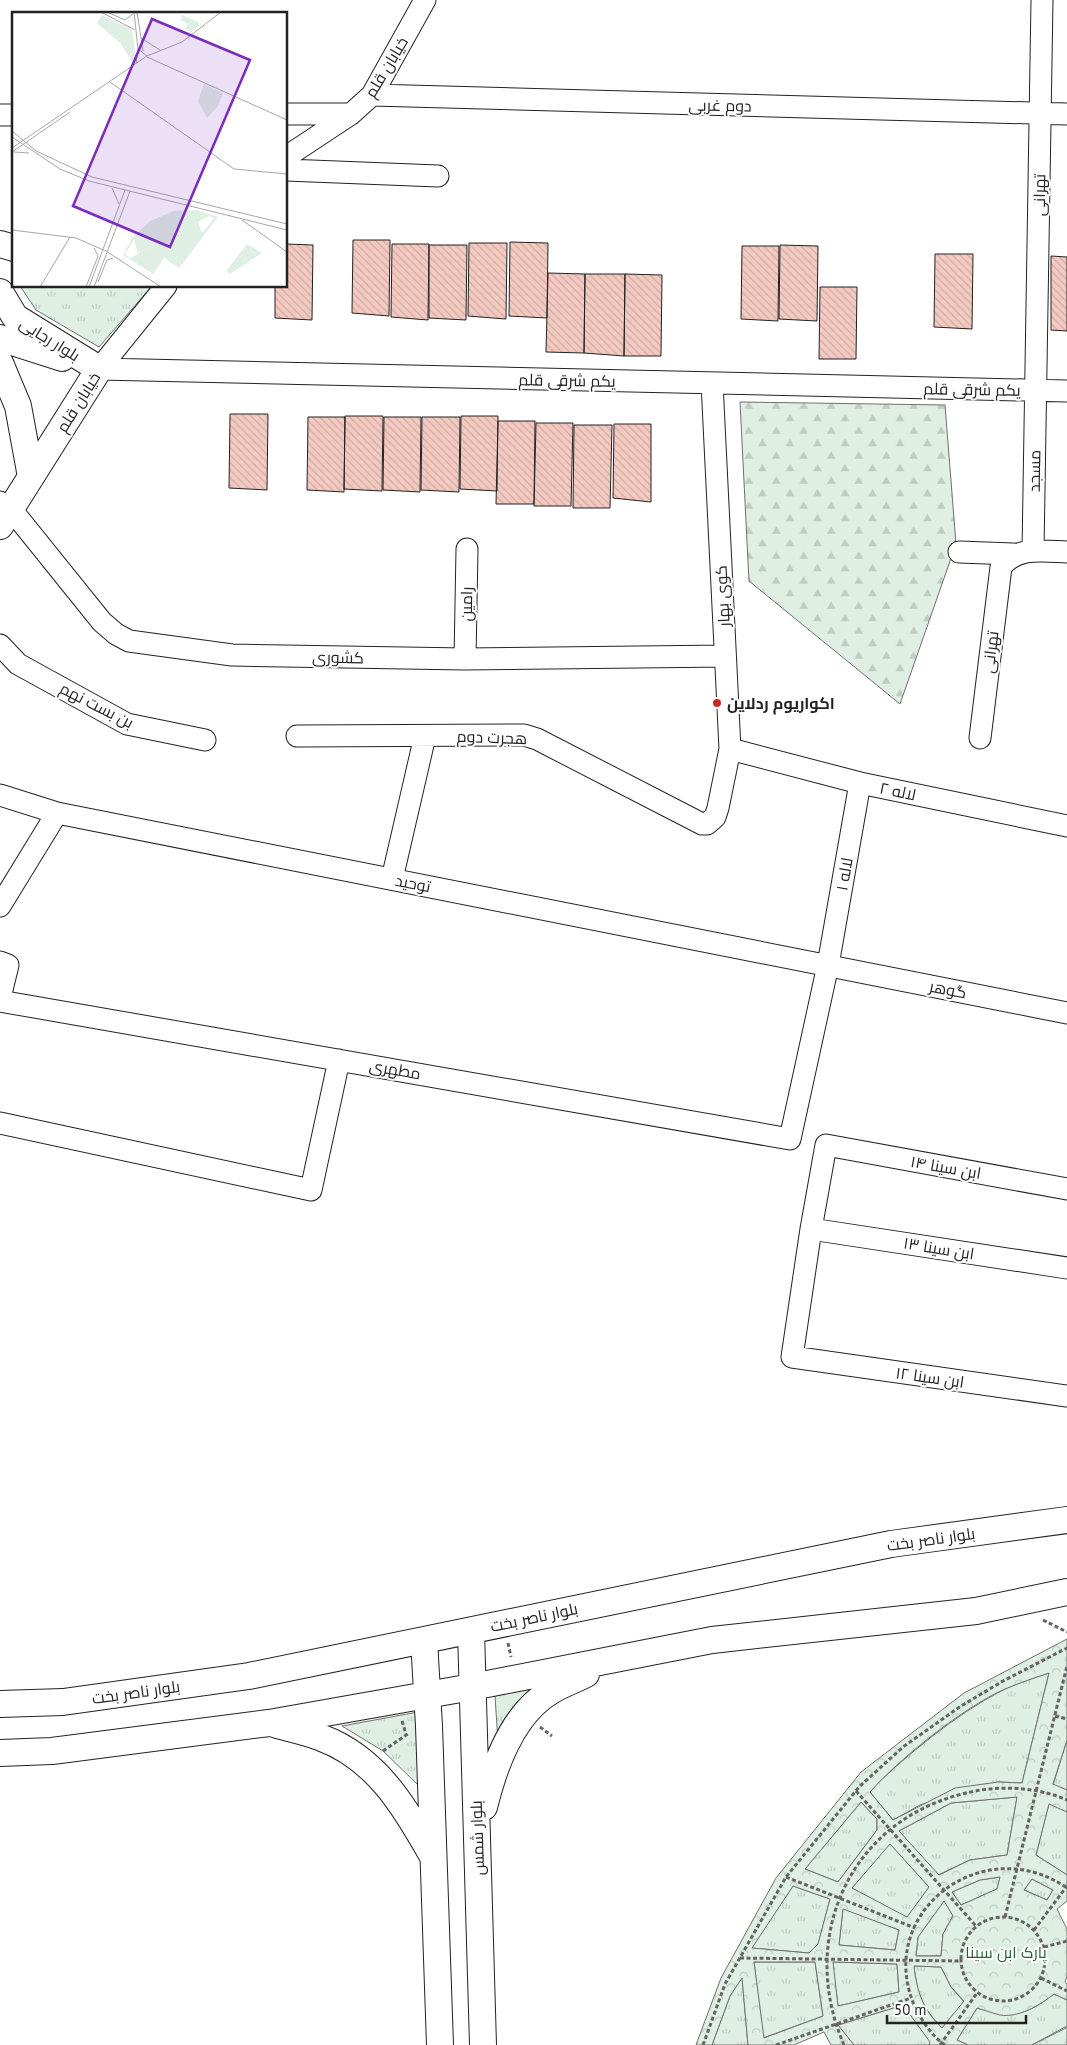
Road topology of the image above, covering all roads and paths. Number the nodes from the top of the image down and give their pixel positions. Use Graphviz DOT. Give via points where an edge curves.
graph roads {
  1 [pos="425,0"];
  2 [pos="1042,0"];
  3 [pos="372,95"];
  4 [pos="1040,113"];
  5 [pos="288,114"];
  6 [pos="352,114"];
  7 [pos="1067,114"];
  8 [pos="288,156"];
  9 [pos="288,170"];
  10 [pos="438,176"];
  11 [pos="164,288"];
  12 [pos="0,292"];
  13 [pos="8,322"];
  14 [pos="0,338"];
  15 [pos="0,363"];
  16 [pos="99,369"];
  17 [pos="712,383"];
  18 [pos="1036,391"];
  19 [pos="1067,391"];
  20 [pos="31,477"];
  21 [pos="4,512"];
  22 [pos="467,549"];
  23 [pos="959,552"];
  24 [pos="1067,552"];
  25 [pos="1015,557"];
  26 [pos="0,645"];
  27 [pos="725,656"];
  28 [pos="466,658"];
  29 [pos="296,736"];
  30 [pos="425,736"];
  31 [pos="980,738"];
  32 [pos="205,740"];
  33 [pos="730,749"];
  34 [pos="860,783"];
  35 [pos="0,795"];
  36 [pos="718,808"];
  37 [pos="57,813"];
  38 [pos="1067,826"];
  39 [pos="392,879"];
  40 [pos="0,906"];
  41 [pos="4,964"];
  42 [pos="828,966"];
  43 [pos="0,999"];
  44 [pos="1067,1013"];
  45 [pos="339,1060"];
  46 [pos="0,1123"];
  47 [pos="790,1138"];
  48 [pos="1067,1188"];
  49 [pos="811,1228"];
  50 [pos="1067,1268"];
  51 [pos="1067,1396"];
  52 [pos="1067,1520"];
  53 [pos="1067,1592"];
  54 [pos="471,1631"];
  55 [pos="424,1640"];
  56 [pos="1067,1648"];
  57 [pos="622,1658"];
  58 [pos="1067,1666"];
  59 [pos="472,1687"];
  60 [pos="427,1696"];
  61 [pos="0,1704"];
  62 [pos="1055,1716"];
  63 [pos="1067,1719"];
  64 [pos="270,1723"];
  65 [pos="0,1753"];
  66 [pos="856,1791"];
  67 [pos="1036,1791"];
  68 [pos="1067,1800"];
  69 [pos="890,1829"];
  70 [pos="478,1832"];
  71 [pos="434,1858"];
  72 [pos="1017,1868"];
  73 [pos="786,1877"];
  74 [pos="1067,1887"];
  75 [pos="944,1889"];
  76 [pos="839,1898"];
  77 [pos="1006,1917"];
  78 [pos="976,1926"];
  79 [pos="914,1928"];
  80 [pos="1034,1930"];
  81 [pos="1067,1941"];
  82 [pos="1044,1947"];
  83 [pos="740,1958"];
  84 [pos="826,1959"];
  85 [pos="907,1960"];
  86 [pos="960,1961"];
  87 [pos="1042,1978"];
  88 [pos="1067,1991"];
  89 [pos="977,1993"];
  90 [pos="911,1998"];
  91 [pos="835,2025"];
  92 [pos="942,2044"];
  93 [pos="440,2045"];
  94 [pos="483,2045"];
  95 [pos="703,2045"];
  96 [pos="776,2045"];
  97 [pos="844,2045"];
  1 -- 3 [label="street, خیابان قلم"];
  2 -- 4 [label="street, تهرانی"];
  3 -- 4 [label="street, دوم غربی"];
  3 -- 6 [label="street, خیابان قلم"];
  4 -- 7 [label="street, دوم غربی"];
  4 -- 18 [label="street, تهرانی"];
  5 -- 6 [label="street"];
  6 -- 8 [label="street, خیابان قلم"];
  9 -- 10 [label="street"];
  11 -- 16 [label="street, خیابان قلم"];
  12 -- 13 [label="main road, بلوار رجایی"];
  13 -- 16 [label="main road, بلوار رجایی"];
  14 -- 16 [label="main road, بلوار رجایی"];
  15 -- 20 [label="main road" via="18,406"];
  16 -- 17 [label="street, یکم شرقی قلم"];
  16 -- 20 [label="main road, خیابان قلم"];
  17 -- 18 [label="street, یکم شرقی قلم"];
  17 -- 27 [label="street, کوی بهار"];
  18 -- 19 [label="street, یکم شرقی قلم"];
  18 -- 25 [label="street, مسجد"];
  20 -- 21 [label="main road, خیابان قلم"];
  21 -- 28 [label="street, کشوری" via="102,622 129,641 232,655"];
  22 -- 28 [label="street, رامین"];
  23 -- 25 [label="street"];
  24 -- 25 [label="street"];
  25 -- 31 [label="street, تهرانی"];
  26 -- 32 [label="street, بن بست نهم" via="18,664 127,724"];
  27 -- 28 [label="street, کشوری"];
  27 -- 33 [label="street, کوی بهار"];
  29 -- 30 [label="street, هجرت دوم"];
  30 -- 36 [label="street, هجرت دوم" via="524,735 537,738 702,824 707,824 714,817"];
  30 -- 39 [label="street"];
  33 -- 34 [label="street, لاله ۲"];
  33 -- 36 [label="street, کوی بهار"];
  34 -- 38 [label="street, لاله ۲"];
  34 -- 42 [label="street, لاله ۱"];
  35 -- 37 [label="street, توحید"];
  37 -- 39 [label="street, توحید"];
  37 -- 40 [label="street"];
  39 -- 42 [label="street, توحید"];
  41 -- 43 [label="street"];
  42 -- 44 [label="street, گوهر"];
  42 -- 47 [label="street, لاله ۱"];
  43 -- 45 [label="street, مطهری"];
  45 -- 46 [label="street" via="311,1190"];
  45 -- 47 [label="street, مطهری"];
  48 -- 49 [label="street, ابن سینا ۱۴" via="826,1145"];
  49 -- 50 [label="street, ابن سینا ۱۳"];
  49 -- 51 [label="street, ابن سینا ۱۲" via="792,1357"];
  52 -- 54 [label="main road, بلوار ناصر بخت" via="891,1544"];
  53 -- 57 [label="main road" via="976,1611 721,1639"];
  54 -- 55 [label="main road, بلوار ناصر بخت"];
  54 -- 59 [label="main road, بلوار شمس"];
  55 -- 60 [label="main road"];
  55 -- 61 [label="main road, بلوار ناصر بخت" via="249,1676 63,1702"];
  56 -- 66 [label="path" via="961,1706 903,1747"];
  57 -- 59 [label="main road"];
  57 -- 70 [label="main road" via="550,1691 524,1716 512,1733 492,1776"];
  58 -- 62 [label="path"];
  59 -- 60 [label="main road"];
  59 -- 70 [label="main road, بلوار شمس"];
  60 -- 64 [label="main road"];
  60 -- 71 [label="main road"];
  62 -- 63 [label="path"];
  62 -- 67 [label="path"];
  64 -- 65 [label="main road" via="52,1751"];
  64 -- 71 [label="main road" via="323,1738 371,1768 409,1814"];
  66 -- 69 [label="path"];
  66 -- 73 [label="path"];
  67 -- 68 [label="path"];
  67 -- 69 [label="path" via="1006,1788 974,1790 944,1798 916,1811"];
  67 -- 72 [label="path"];
  69 -- 75 [label="path"];
  69 -- 76 [label="path" via="852,1872"];
  70 -- 94 [label="main road, بلوار شمس"];
  71 -- 93 [label="main road"];
  72 -- 74 [label="path" via="1051,1878"];
  72 -- 75 [label="path" via="978,1871"];
  72 -- 77 [label="path"];
  73 -- 76 [label="path"];
  73 -- 83 [label="path"];
  74 -- 80 [label="path"];
  75 -- 78 [label="path"];
  75 -- 79 [label="path" via="927,1906"];
  76 -- 79 [label="path"];
  76 -- 84 [label="path" via="832,1918"];
  77 -- 78 [label="path" via="990,1919"];
  77 -- 80 [label="path" via="1021,1920"];
  78 -- 86 [label="path" via="962,1948"];
  79 -- 85 [label="path"];
  80 -- 82 [label="path"];
  81 -- 82 [label="path"];
  82 -- 87 [label="path" via="1046,1963"];
  83 -- 84 [label="path"];
  83 -- 95 [label="path" via="725,1984"];
  84 -- 85 [label="path"];
  84 -- 91 [label="path" via="826,1981"];
  85 -- 86 [label="path"];
  85 -- 90 [label="path"];
  86 -- 89 [label="path" via="965,1979"];
  87 -- 88 [label="path"];
  87 -- 89 [label="path" via="1024,1996 1000,2002"];
  89 -- 92 [label="path"];
  90 -- 91 [label="path"];
  90 -- 92 [label="path" via="929,2030"];
  91 -- 96 [label="path"];
  91 -- 97 [label="path"];
}
